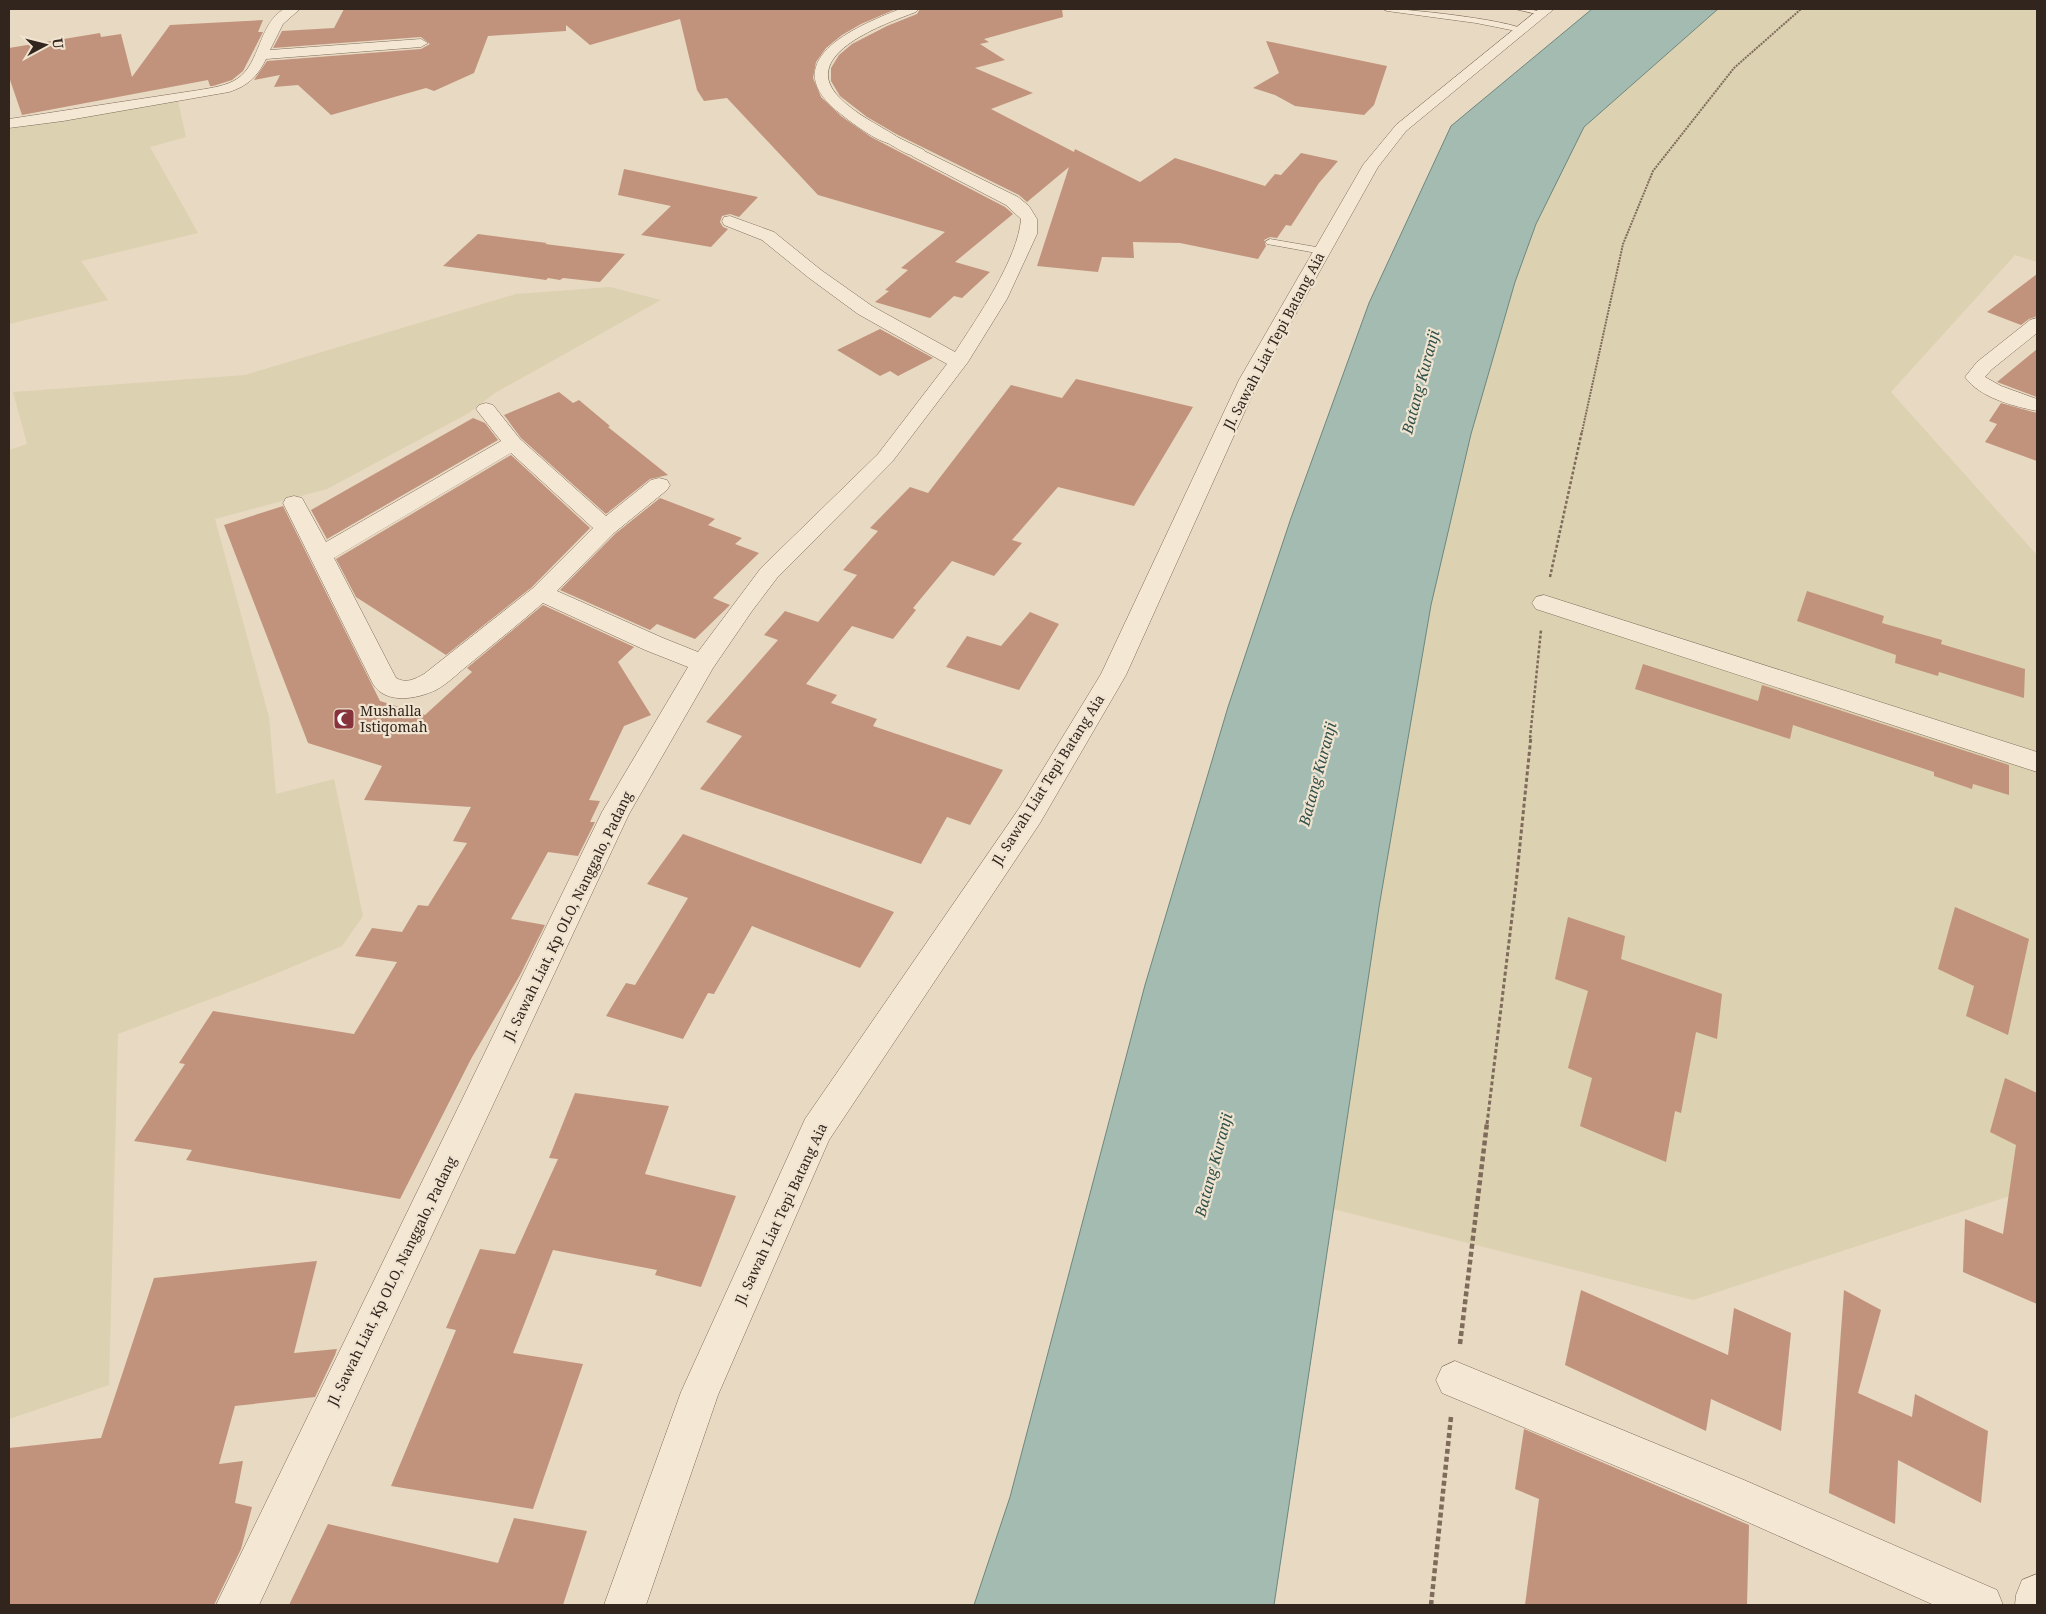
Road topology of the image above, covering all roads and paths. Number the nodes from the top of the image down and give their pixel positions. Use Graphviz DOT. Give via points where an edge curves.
graph roads {
  1 [pos="293,9"];
  2 [pos="911,9"];
  3 [pos="1387,9"];
  4 [pos="1801,9"];
  5 [pos="1532,15"];
  6 [pos="421,43"];
  7 [pos="260,55"];
  8 [pos="9,124"];
  9 [pos="730,221"];
  10 [pos="1270,242"];
  11 [pos="1322,250"];
  12 [pos="2037,324"];
  13 [pos="958,362"];
  14 [pos="2037,405"];
  15 [pos="486,409"];
  16 [pos="513,443"];
  17 [pos="660,485"];
  18 [pos="294,503"];
  19 [pos="606,528"];
  20 [pos="321,555"];
  21 [pos="541,593"];
  22 [pos="1544,603"];
  23 [pos="703,663"];
  24 [pos="2037,762"];
  25 [pos="1455,1380"];
  26 [pos="2037,1595"];
  27 [pos="237,1605"];
  28 [pos="625,1605"];
  29 [pos="1431,1605"];
  30 [pos="1982,1605"];
  31 [pos="2036,1605"];
  1 -- 7 [label="street" via="283,14"];
  2 -- 13 [label="street, Jl. Sawah Liat, Kp OLO, Nanggalo, Padang" via="845,40 828,54 822,66 821,81 829,96 858,119 1012,201 1029,219 1028,234 998,299"];
  3 -- 5 [label="lane" via="1476,20"];
  4 -- 22 [label="path" via="1734,68 1653,171 1623,244"];
  5 -- 11 [label="street, Jl. Sawah Liat Tepi Batang Aia" via="1401,128 1371,165"];
  6 -- 7 [label="street"];
  7 -- 8 [label="street" via="247,77 223,88"];
  9 -- 13 [label="street" via="768,236 865,310"];
  10 -- 11 [label="lane"];
  11 -- 28 [label="street, Jl. Sawah Liat Tepi Batang Aia" via="1249,380 1113,675 1030,815 817,1130 700,1392"];
  12 -- 14 [label="street" via="1984,366 1975,377 1988,388"];
  13 -- 23 [label="street, Jl. Sawah Liat, Kp OLO, Nanggalo, Padang" via="885,458 769,573"];
  15 -- 16 [label="street"];
  16 -- 19 [label="street"];
  16 -- 20 [label="street"];
  17 -- 19 [label="street"];
  18 -- 20 [label="street"];
  19 -- 21 [label="street"];
  20 -- 21 [label="street" via="386,684 393,689 407,691 433,680"];
  21 -- 23 [label="street"];
  22 -- 24 [label="street"];
  22 -- 25 [label="path" via="1516,884"];
  23 -- 27 [label="street, Jl. Sawah Liat, Kp OLO, Nanggalo, Padang" via="616,812"];
  25 -- 29 [label="path"];
  25 -- 30 [label="street" via="1730,1494"];
  26 -- 31 [label="street"];
}
